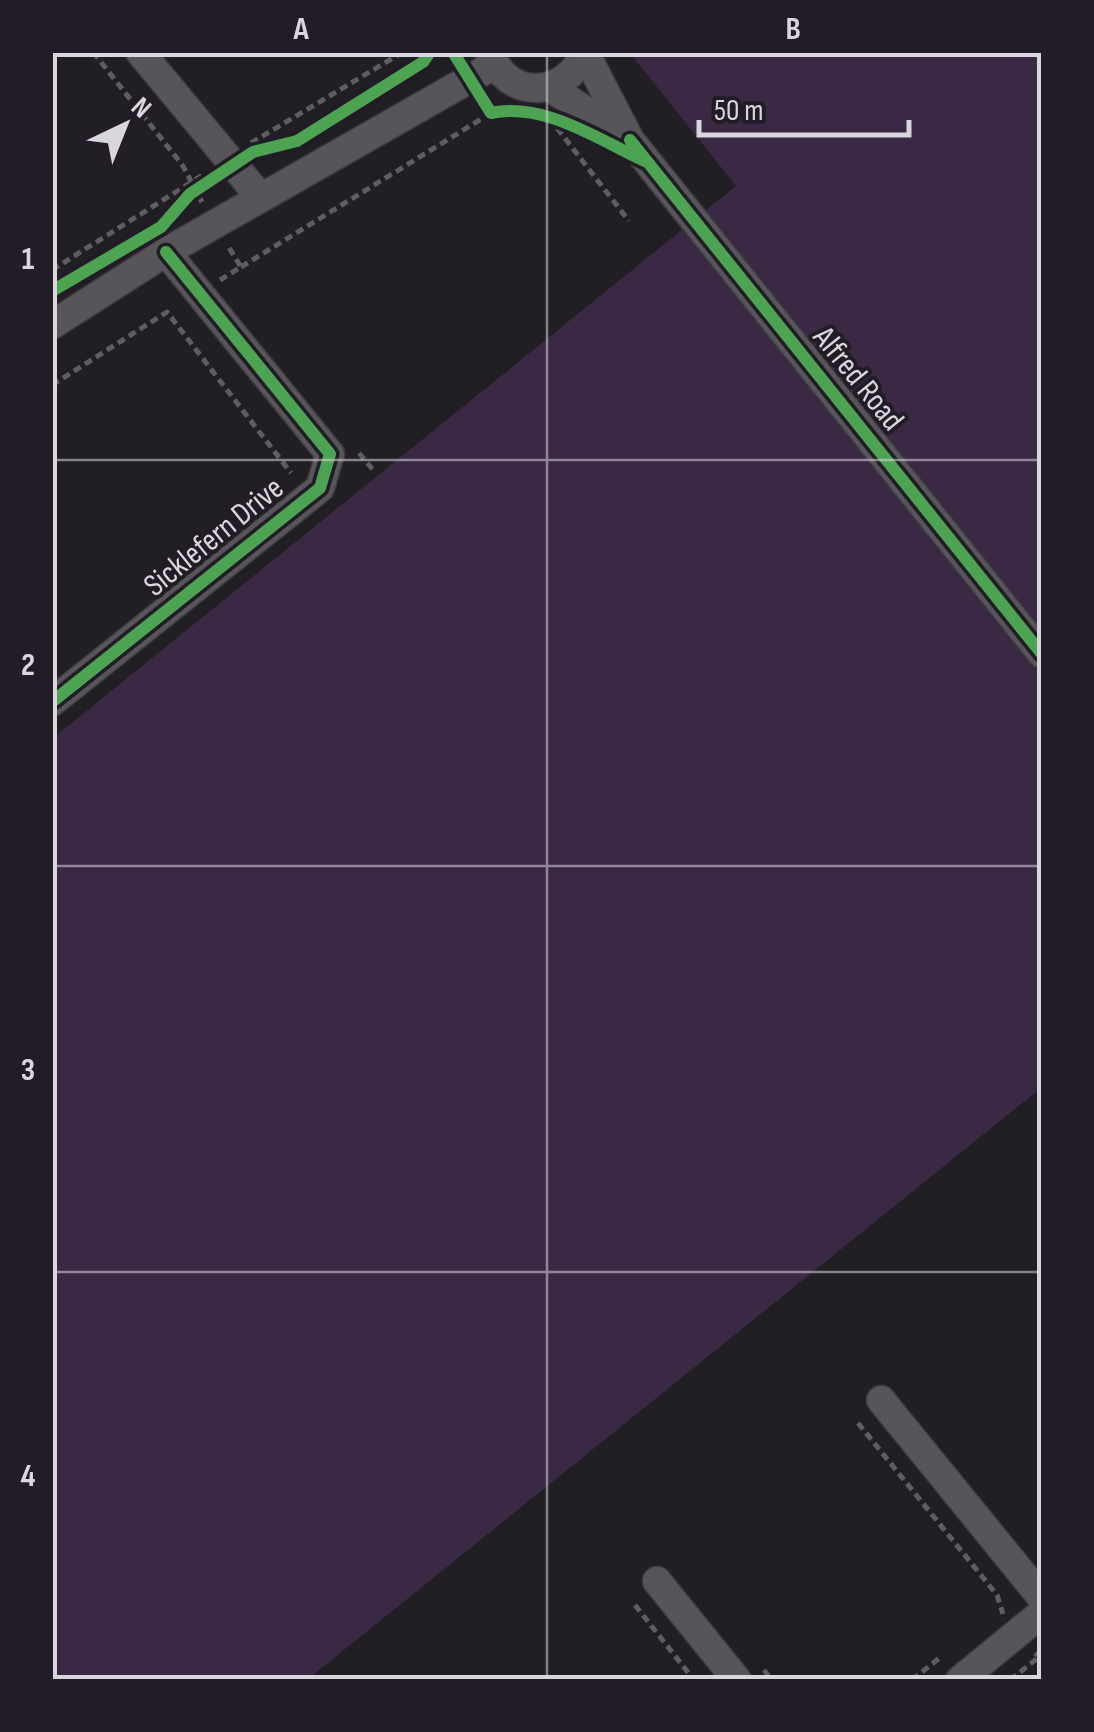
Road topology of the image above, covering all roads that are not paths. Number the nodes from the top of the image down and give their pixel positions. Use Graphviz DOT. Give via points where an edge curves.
graph roads {
  1 [pos="140,52"];
  2 [pos="585,53"];
  3 [pos="491,59"];
  4 [pos="551,88"];
  5 [pos="630,140"];
  6 [pos="261,198"];
  7 [pos="166,252"];
  8 [pos="52,325"];
  9 [pos="1042,654"];
  10 [pos="52,702"];
  11 [pos="881,1400"];
  12 [pos="657,1581"];
  13 [pos="1042,1598"];
  14 [pos="1042,1613"];
  15 [pos="737,1680"];
  16 [pos="960,1680"];
  1 -- 6 [label="street" via="233,154"];
  2 -- 4 [label="street" via="578,68"];
  2 -- 5 [label="street, Alfred Road"];
  3 -- 4 [label="street, Alfred Road" via="518,86"];
  3 -- 6 [label="street"];
  4 -- 5 [label="street, Alfred Road" via="566,121"];
  5 -- 9 [label="street, Alfred Road"];
  6 -- 7 [label="street"];
  7 -- 8 [label="street"];
  7 -- 10 [label="street, Sicklefern Drive" via="330,454 320,488"];
  11 -- 13 [label="street"];
  12 -- 15 [label="street"];
  14 -- 16 [label="street"];
}
